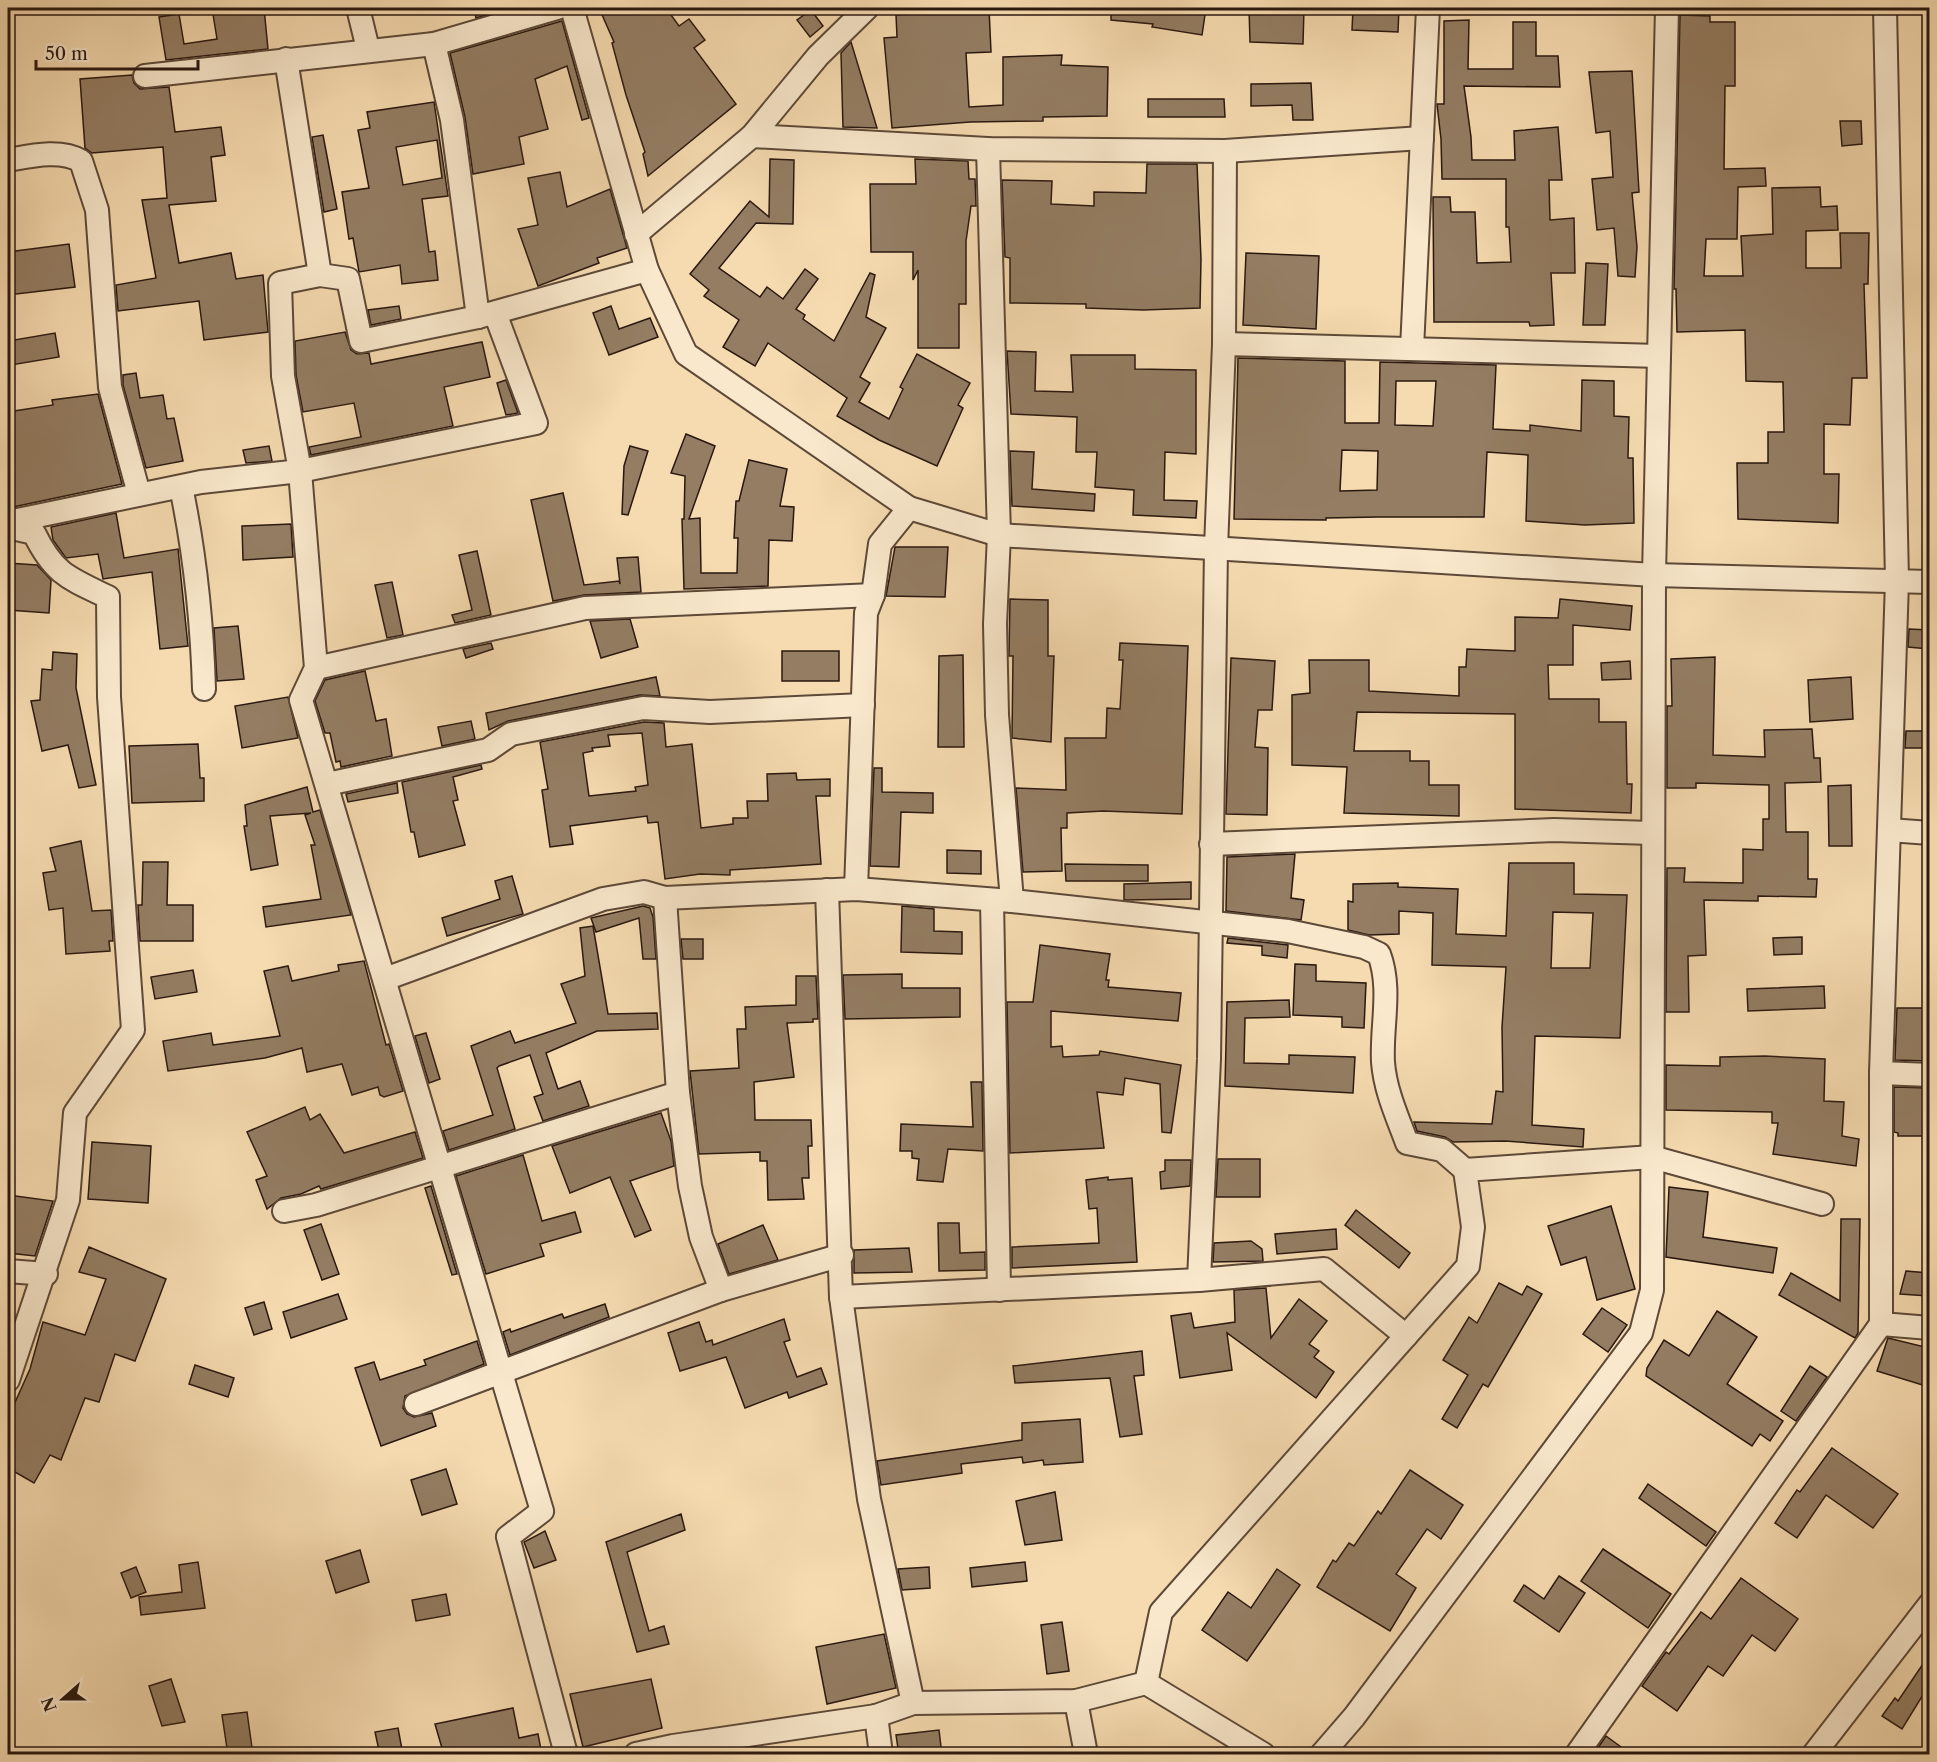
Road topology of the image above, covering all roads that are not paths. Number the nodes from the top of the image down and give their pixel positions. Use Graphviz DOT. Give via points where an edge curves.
graph roads {
  1 [pos="358,8"];
  2 [pos="556,8"];
  3 [pos="573,8"];
  4 [pos="867,8"];
  5 [pos="1428,8"];
  6 [pos="1667,8"];
  7 [pos="1885,8"];
  8 [pos="434,44"];
  9 [pos="368,49"];
  10 [pos="286,59"];
  11 [pos="145,76"];
  12 [pos="752,136"];
  13 [pos="1422,138"];
  14 [pos="988,149"];
  15 [pos="1225,151"];
  16 [pos="8,160"];
  17 [pos="636,234"];
  18 [pos="647,270"];
  19 [pos="320,275"];
  20 [pos="487,315"];
  21 [pos="1224,344"];
  22 [pos="1412,349"];
  23 [pos="1659,356"];
  24 [pos="300,471"];
  25 [pos="181,487"];
  26 [pos="139,494"];
  27 [pos="909,508"];
  28 [pos="8,522"];
  29 [pos="8,527"];
  30 [pos="999,536"];
  31 [pos="1216,548"];
  32 [pos="1654,574"];
  33 [pos="1897,581"];
  34 [pos="1929,582"];
  35 [pos="873,595"];
  36 [pos="316,668"];
  37 [pos="204,689"];
  38 [pos="862,705"];
  39 [pos="327,784"];
  40 [pos="1889,830"];
  41 [pos="1652,833"];
  42 [pos="1929,833"];
  43 [pos="1211,844"];
  44 [pos="856,889"];
  45 [pos="826,890"];
  46 [pos="665,898"];
  47 [pos="1002,900"];
  48 [pos="1210,923"];
  49 [pos="384,979"];
  50 [pos="1881,1073"];
  51 [pos="1929,1075"];
  52 [pos="678,1093"];
  53 [pos="1652,1157"];
  54 [pos="441,1166"];
  55 [pos="1465,1170"];
  56 [pos="1822,1204"];
  57 [pos="284,1211"];
  58 [pos="842,1256"];
  59 [pos="8,1271"];
  60 [pos="46,1274"];
  61 [pos="1199,1280"];
  62 [pos="721,1290"];
  63 [pos="999,1290"];
  64 [pos="841,1297"];
  65 [pos="1881,1324"];
  66 [pos="1929,1328"];
  67 [pos="1406,1336"];
  68 [pos="502,1372"];
  69 [pos="8,1380"];
  70 [pos="416,1404"];
  71 [pos="1929,1604"];
  72 [pos="1146,1683"];
  73 [pos="1076,1701"];
  74 [pos="913,1703"];
  75 [pos="876,1716"];
  76 [pos="673,1750"];
  77 [pos="566,1755"];
  78 [pos="636,1755"];
  79 [pos="881,1755"];
  80 [pos="1086,1755"];
  81 [pos="1263,1755"];
  82 [pos="1322,1755"];
  83 [pos="1577,1755"];
  84 [pos="1814,1755"];
  1 -- 9 [label="street"];
  2 -- 8 [label="street"];
  3 -- 17 [label="street"];
  4 -- 12 [label="street" via="818,56"];
  5 -- 13 [label="street"];
  6 -- 23 [label="street"];
  7 -- 33 [label="street"];
  8 -- 9 [label="street"];
  8 -- 20 [label="street" via="452,120"];
  9 -- 10 [label="street"];
  10 -- 11 [label="street"];
  10 -- 19 [label="street"];
  12 -- 14 [label="street"];
  12 -- 17 [label="street"];
  13 -- 15 [label="street"];
  13 -- 22 [label="street"];
  14 -- 15 [label="street"];
  14 -- 30 [label="street"];
  15 -- 21 [label="street"];
  16 -- 26 [label="street" via="70,154 81,160 97,210 110,387"];
  17 -- 18 [label="street"];
  18 -- 20 [label="street"];
  18 -- 27 [label="street" via="686,354"];
  19 -- 20 [label="street" via="348,279 361,341"];
  19 -- 24 [label="street" via="280,283 283,376"];
  20 -- 24 [label="street" via="536,423"];
  21 -- 22 [label="street"];
  21 -- 31 [label="street"];
  22 -- 23 [label="street"];
  23 -- 32 [label="street"];
  24 -- 25 [label="street"];
  24 -- 36 [label="street"];
  25 -- 26 [label="street"];
  25 -- 37 [label="street" via="191,532 203,636"];
  26 -- 28 [label="street"];
  27 -- 30 [label="street"];
  27 -- 35 [label="street" via="880,544"];
  29 -- 60 [label="street" via="34,533 46,557 65,577 108,597 109,697 133,1030 75,1113 68,1200"];
  30 -- 31 [label="street"];
  30 -- 47 [label="street" via="995,624"];
  31 -- 32 [label="street"];
  31 -- 43 [label="street"];
  32 -- 33 [label="street"];
  32 -- 41 [label="street"];
  33 -- 34 [label="street"];
  33 -- 40 [label="street"];
  35 -- 36 [label="street" via="585,608"];
  35 -- 38 [label="street" via="866,613"];
  36 -- 39 [label="street" via="302,700"];
  38 -- 39 [label="street" via="710,712 643,708 511,734 488,750"];
  38 -- 44 [label="street"];
  39 -- 49 [label="street"];
  40 -- 42 [label="street"];
  40 -- 50 [label="street"];
  41 -- 43 [label="street" via="1554,830"];
  41 -- 53 [label="street"];
  43 -- 48 [label="street"];
  44 -- 45 [label="street"];
  44 -- 47 [label="street"];
  45 -- 46 [label="street"];
  45 -- 58 [label="street"];
  46 -- 49 [label="street" via="644,892 603,899"];
  46 -- 52 [label="street"];
  47 -- 48 [label="street"];
  47 -- 63 [label="street"];
  48 -- 55 [label="street" via="1288,931 1364,946 1379,954 1386,996 1382,1035 1386,1082 1407,1143 1442,1150"];
  48 -- 61 [label="street" via="1209,1059"];
  49 -- 54 [label="street"];
  50 -- 51 [label="street"];
  50 -- 65 [label="street"];
  52 -- 54 [label="street"];
  52 -- 62 [label="street" via="696,1218"];
  53 -- 55 [label="street"];
  53 -- 56 [label="street"];
  53 -- 82 [label="street" via="1652,1290 1641,1333"];
  54 -- 57 [label="street" via="316,1205"];
  54 -- 68 [label="street"];
  55 -- 67 [label="street" via="1473,1227 1468,1266"];
  58 -- 62 [label="street"];
  58 -- 64 [label="street"];
  59 -- 60 [label="street"];
  60 -- 69 [label="street"];
  61 -- 63 [label="street"];
  61 -- 67 [label="street" via="1324,1269"];
  62 -- 68 [label="street"];
  63 -- 64 [label="street"];
  64 -- 74 [label="street" via="869,1499"];
  65 -- 66 [label="street"];
  65 -- 83 [label="street"];
  67 -- 72 [label="street" via="1161,1612"];
  68 -- 70 [label="street"];
  68 -- 77 [label="street" via="542,1511 508,1537"];
  71 -- 84 [label="street"];
  72 -- 73 [label="street"];
  72 -- 81 [label="street"];
  73 -- 74 [label="street"];
  73 -- 80 [label="street"];
  74 -- 75 [label="street"];
  75 -- 76 [label="street"];
  75 -- 79 [label="street"];
  76 -- 78 [label="street"];
}
